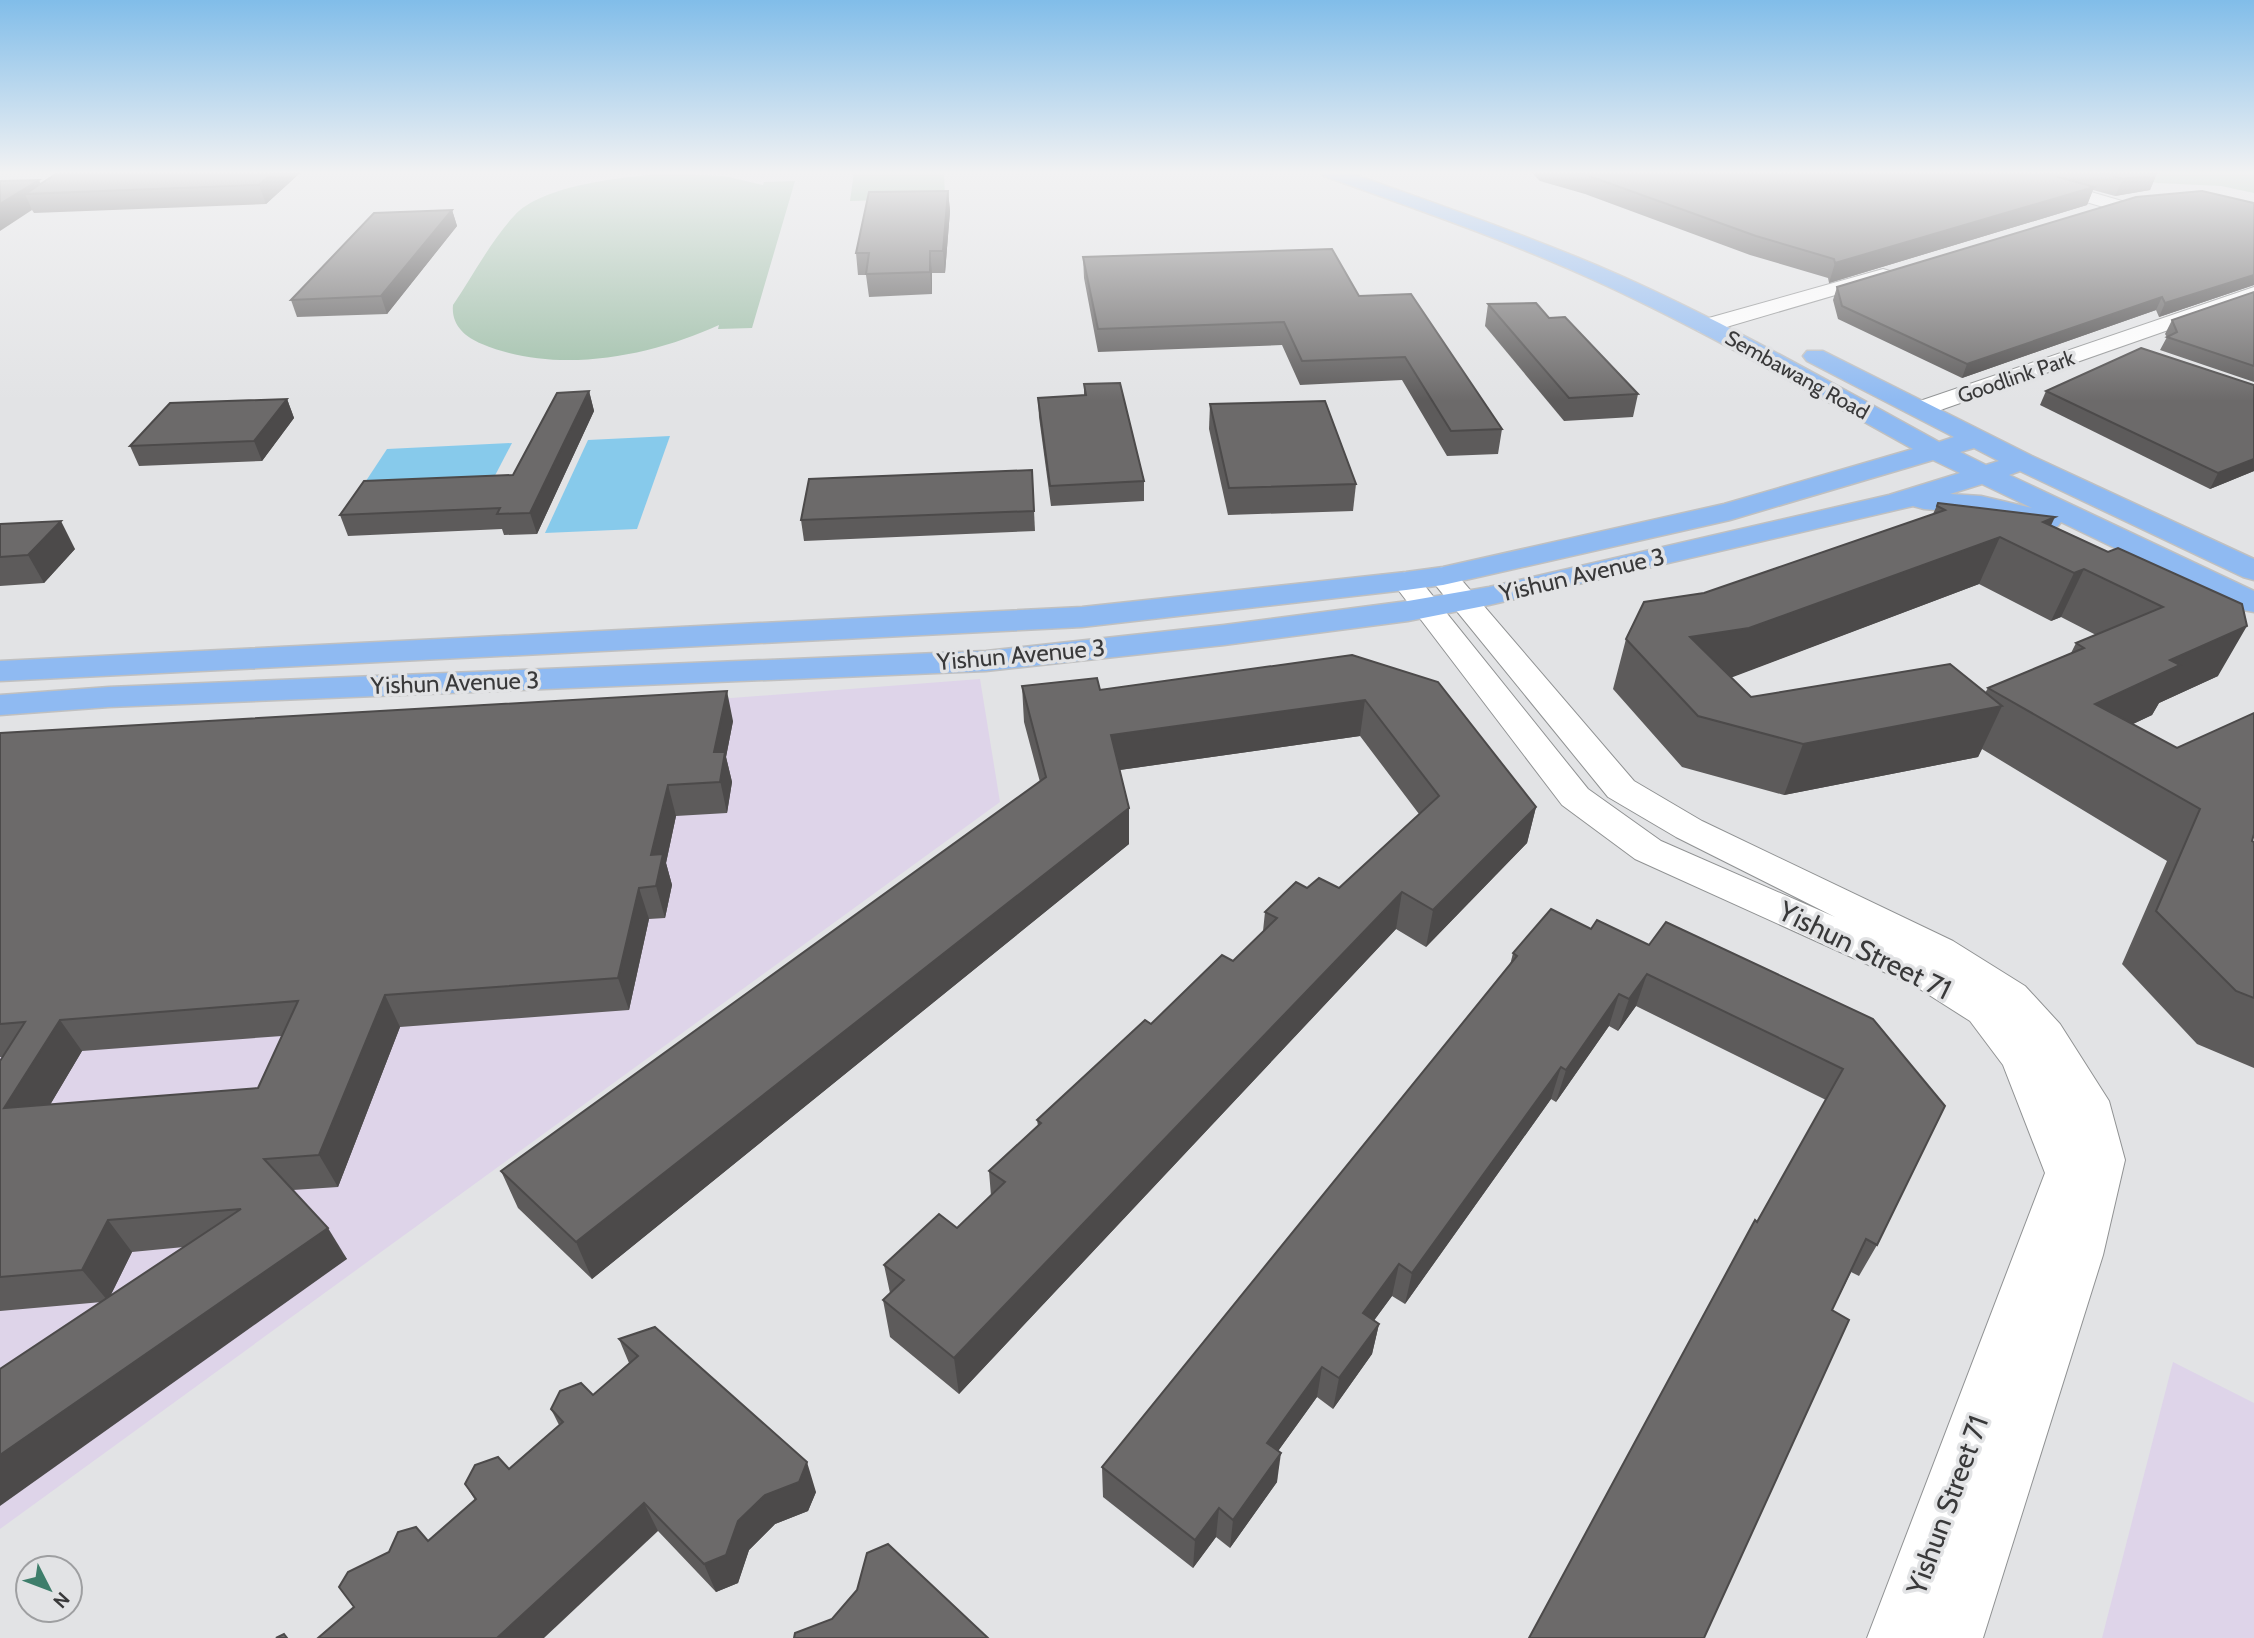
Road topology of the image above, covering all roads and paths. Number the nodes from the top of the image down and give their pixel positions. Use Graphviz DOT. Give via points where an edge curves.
graph roads {
  1 [pos="1541,248"];
  2 [pos="1587,248"];
  3 [pos="1630,266"];
  4 [pos="1902,275"];
  5 [pos="2254,293"];
  6 [pos="2231,302"];
  7 [pos="2254,309"];
  8 [pos="1734,323"];
  9 [pos="2110,344"];
  10 [pos="1799,347"];
  11 [pos="2139,354"];
  12 [pos="1920,410"];
  13 [pos="1895,429"];
  14 [pos="1976,439"];
  15 [pos="1936,451"];
  16 [pos="2022,462"];
  17 [pos="1889,465"];
  18 [pos="1985,473"];
  19 [pos="1897,502"];
  20 [pos="2102,531"];
  21 [pos="2254,571"];
  22 [pos="1434,591"];
  23 [pos="2254,603"];
  24 [pos="0,671"];
  25 [pos="0,705"];
  26 [pos="1674,821"];
  27 [pos="1648,850"];
  28 [pos="1898,1638"];
  29 [pos="1952,1638"];
  1 -- 8 [label="main road, Sembawang Road"];
  2 -- 3 [label="main road"];
  4 -- 8 [label="street"];
  5 -- 6 [label="street, Goodlink Park"];
  6 -- 7 [label="street"];
  6 -- 9 [label="street, Goodlink Park"];
  8 -- 13 [label="main road, Sembawang Road"];
  9 -- 11 [label="street"];
  9 -- 12 [label="street, Goodlink Park"];
  10 -- 12 [label="main road, Sembawang Road"];
  12 -- 14 [label="main road, Sembawang Road"];
  13 -- 15 [label="main road, Sembawang Road"];
  13 -- 17 [label="main road" via="1900,449"];
  14 -- 15 [label="main road, Yishun Avenue 3"];
  14 -- 16 [label="main road, Sembawang Road"];
  15 -- 17 [label="main road, Yishun Avenue 3"];
  15 -- 18 [label="main road, Sembawang Road"];
  16 -- 18 [label="main road, Yishun Avenue 3"];
  16 -- 21 [label="main road, Sembawang Road"];
  17 -- 22 [label="main road, Yishun Avenue 3"];
  18 -- 19 [label="main road, Yishun Avenue 3"];
  18 -- 20 [label="main road, Sembawang Road"];
  19 -- 20 [label="main road" via="1982,505"];
  19 -- 22 [label="main road, Yishun Avenue 3"];
  20 -- 23 [label="main road, Sembawang Road"];
  22 -- 24 [label="main road, Yishun Avenue 3" via="1082,617"];
  22 -- 25 [label="main road, Yishun Avenue 3" via="1224,635 986,661 123,696"];
  22 -- 26 [label="street, Yishun Street 71" via="1621,789"];
  22 -- 27 [label="street, Yishun Street 71" via="1575,797"];
  26 -- 27 [label="street"];
  26 -- 29 [label="street, Yishun Street 71" via="1939,951 2010,997 2045,1036 2086,1101 2101,1160 2078,1255"];
  27 -- 28 [label="street, Yishun Street 71" via="1930,975 1984,1010 2022,1058 2069,1173"];
}
